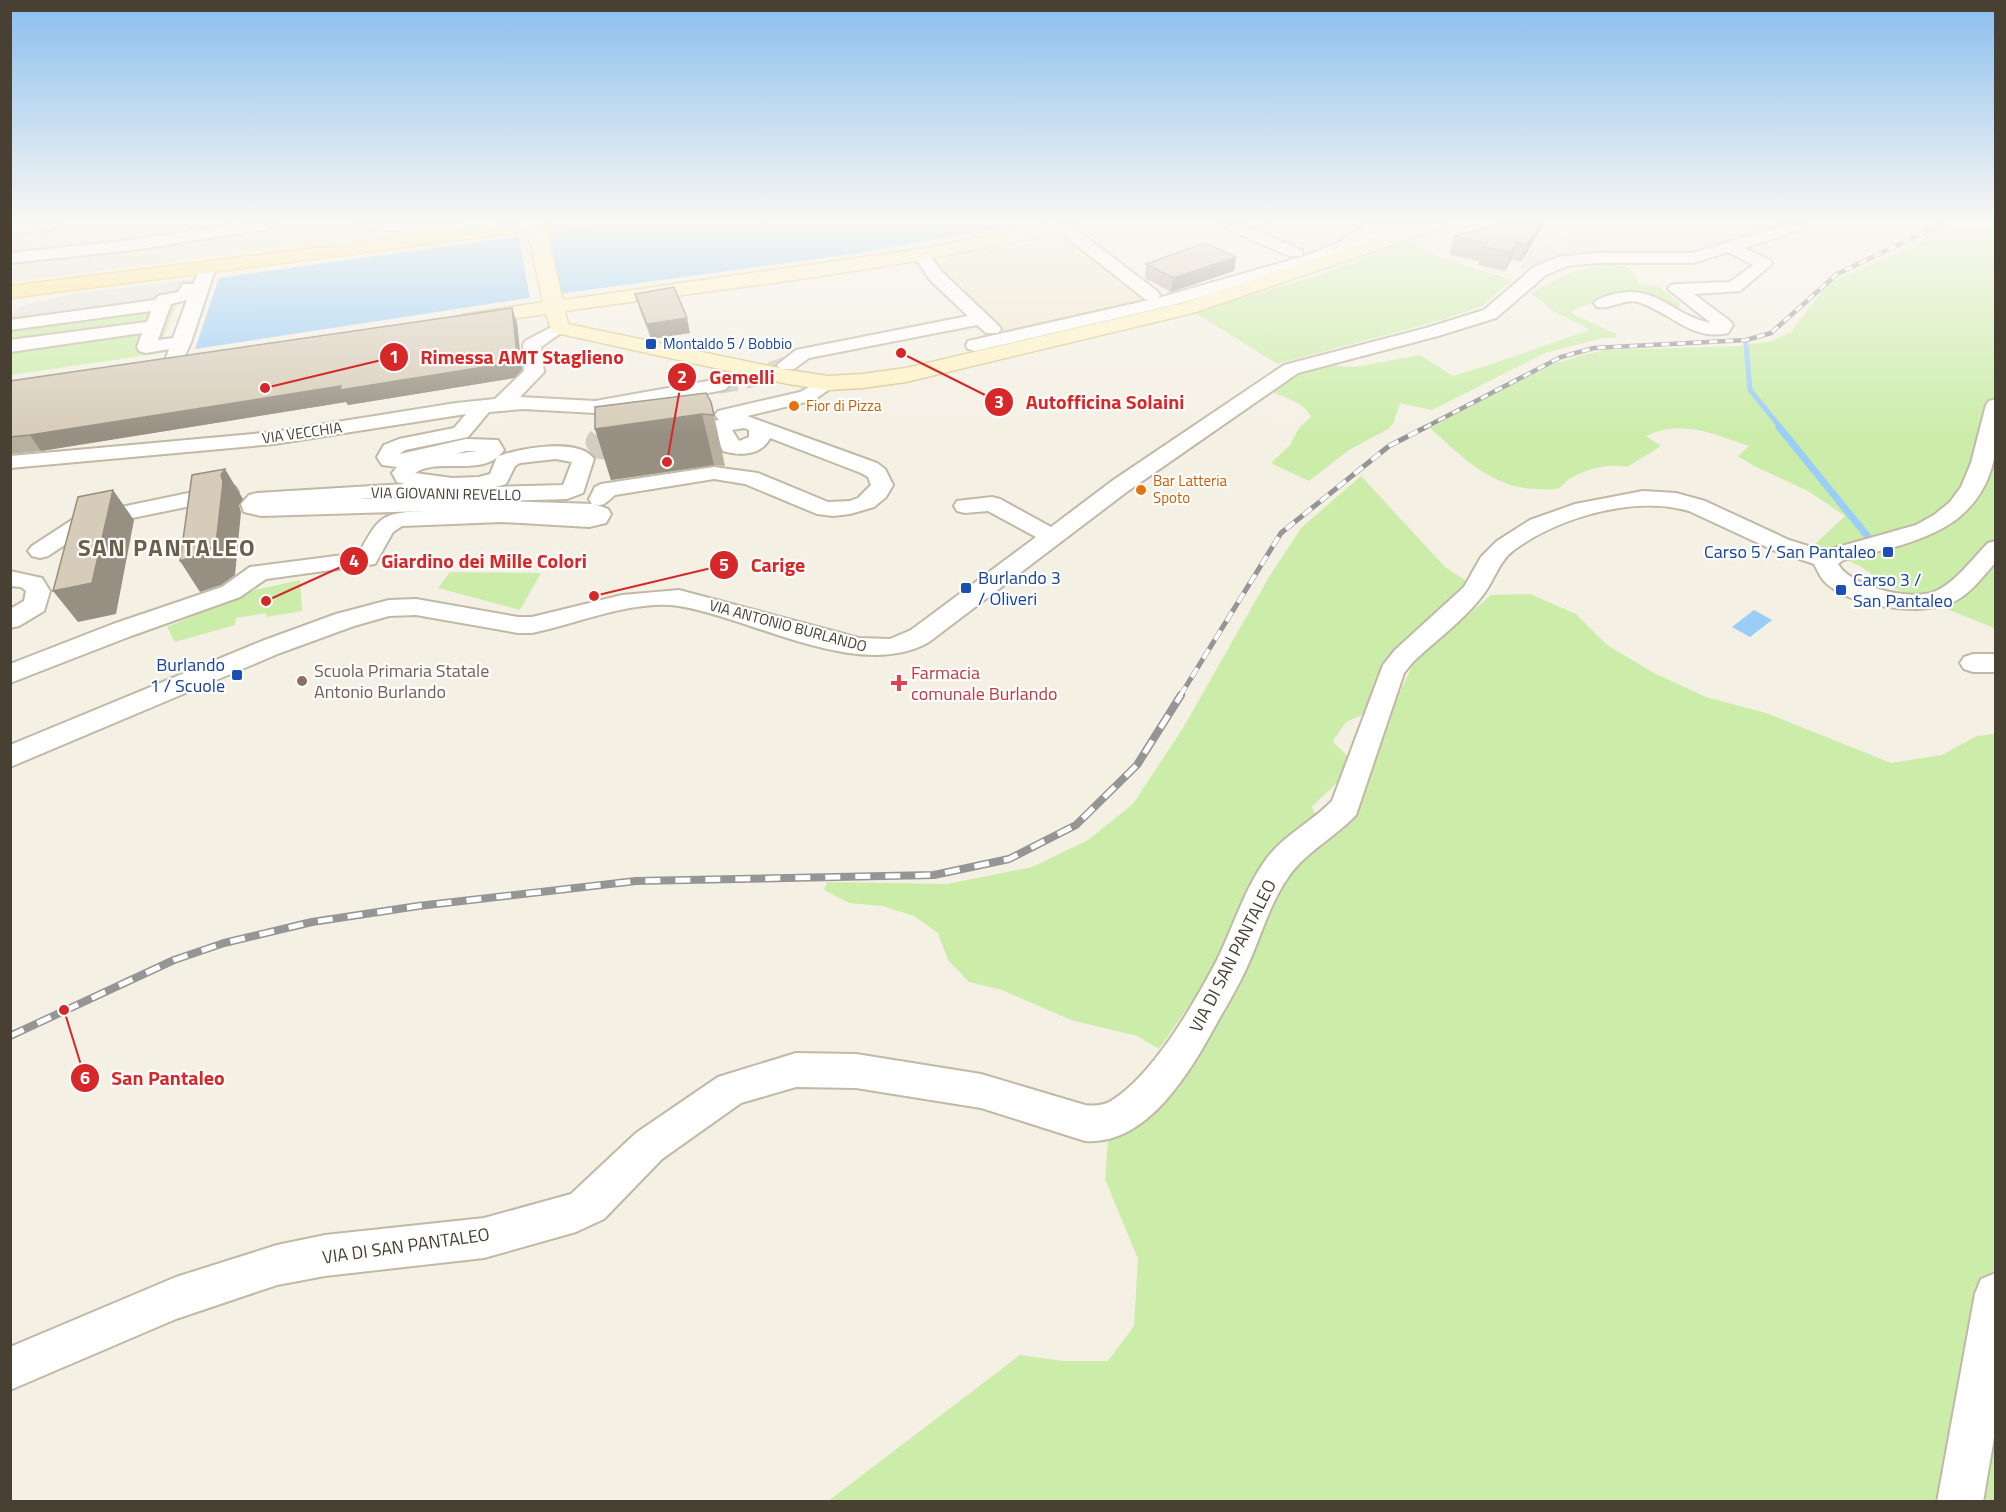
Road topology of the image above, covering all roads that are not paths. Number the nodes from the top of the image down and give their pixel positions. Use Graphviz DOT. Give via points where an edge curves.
graph roads {
  1 [pos="62,295"];
  2 [pos="185,295"];
  3 [pos="191,295"];
  4 [pos="551,295"];
  5 [pos="662,295"];
  6 [pos="955,295"];
  7 [pos="1189,295"];
  8 [pos="1231,295"];
  9 [pos="1513,295"];
  10 [pos="1684,295"];
  11 [pos="1603,303"];
  12 [pos="162,305"];
  13 [pos="10,307"];
  14 [pos="554,311"];
  15 [pos="981,320"];
  16 [pos="445,323"];
  17 [pos="10,325"];
  18 [pos="154,326"];
  19 [pos="1001,339"];
  20 [pos="182,342"];
  21 [pos="975,345"];
  22 [pos="10,346"];
  23 [pos="197,359"];
  24 [pos="174,363"];
  25 [pos="787,365"];
  26 [pos="139,368"];
  27 [pos="828,383"];
  28 [pos="719,385"];
  29 [pos="1995,405"];
  30 [pos="491,406"];
  31 [pos="606,452"];
  32 [pos="583,459"];
  33 [pos="10,462"];
  34 [pos="261,499"];
  35 [pos="600,499"];
  36 [pos="965,506"];
  37 [pos="1043,532"];
  38 [pos="1995,548"];
  39 [pos="40,552"];
  40 [pos="1827,560"];
  41 [pos="10,578"];
  42 [pos="10,620"];
  43 [pos="10,674"];
  44 [pos="15,753"];
  45 [pos="1995,1294"];
  46 [pos="10,1369"];
  47 [pos="1960,1502"];
  1 -- 13 [label="main road"];
  2 -- 12 [label="street" via="164,300"];
  3 -- 20 [label="street"];
  4 -- 14 [label="main road"];
  5 -- 14 [label="main road"];
  6 -- 15 [label="street"];
  7 -- 19 [label="street"];
  8 -- 27 [label="main road" via="1186,309 906,375"];
  9 -- 37 [label="street, VIA ANTONIO BURLANDO" via="1490,314 1291,369 1120,486"];
  10 -- 11 [label="street" via="1724,325 1722,329 1696,324 1639,297"];
  12 -- 17 [label="street"];
  12 -- 18 [label="street"];
  14 -- 16 [label="main road"];
  14 -- 27 [label="main road" via="788,377"];
  14 -- 30 [label="street" via="532,345 534,372"];
  15 -- 19 [label="street"];
  15 -- 25 [label="street" via="803,354"];
  18 -- 20 [label="street" via="146,347"];
  18 -- 22 [label="street"];
  19 -- 21 [label="street"];
  20 -- 24 [label="street"];
  23 -- 24 [label="main road"];
  24 -- 26 [label="main road"];
  27 -- 35 [label="street" via="807,396 666,433 740,422 869,468 882,485 862,505 825,509 750,478 714,473 609,489"];
  28 -- 30 [label="street, VIA VECCHIA" via="595,407 551,403"];
  29 -- 40 [label="street" via="1982,464 1971,493 1961,504 1916,535"];
  30 -- 32 [label="street, VIA GIOVANNI REVELLO" via="461,433 399,445 391,449 388,457 406,460 466,445 491,444 493,450 480,458 413,464 403,473 411,480 469,484 497,479 505,462 527,455"];
  30 -- 33 [label="street, VIA VECCHIA" via="274,438"];
  31 -- 32 [label="street"];
  32 -- 34 [label="street, VIA GIOVANNI REVELLO" via="575,488 567,492 463,495 391,490"];
  34 -- 39 [label="street" via="258,492 244,489 91,520"];
  34 -- 43 [label="street, VIA GIOVANNI REVELLO" via="252,504 254,508 416,504 600,514 589,520 502,515 397,519 384,528 367,559 262,571 228,594"];
  36 -- 37 [label="street" via="992,504"];
  37 -- 44 [label="street, VIA ANTONIO BURLANDO" via="920,636 894,649 837,642 679,598 631,600 532,625 416,606 389,608 271,647"];
  38 -- 40 [label="street" via="1948,595 1922,602 1884,598 1846,586 1830,573"];
  40 -- 46 [label="street, VIA DI SAN PANTALEO" via="1781,545 1697,506 1659,497 1583,509 1538,525 1506,546 1489,562 1474,591 1392,671 1345,807 1278,867 1258,900 1211,1005 1168,1072 1136,1105 1109,1122 1085,1123 981,1091 856,1071 796,1070 731,1089 649,1146 590,1205 576,1212 473,1240 277,1265 145,1311"];
  41 -- 42 [label="street" via="30,581 38,591 35,605"];
  45 -- 47 [label="street"];
}
